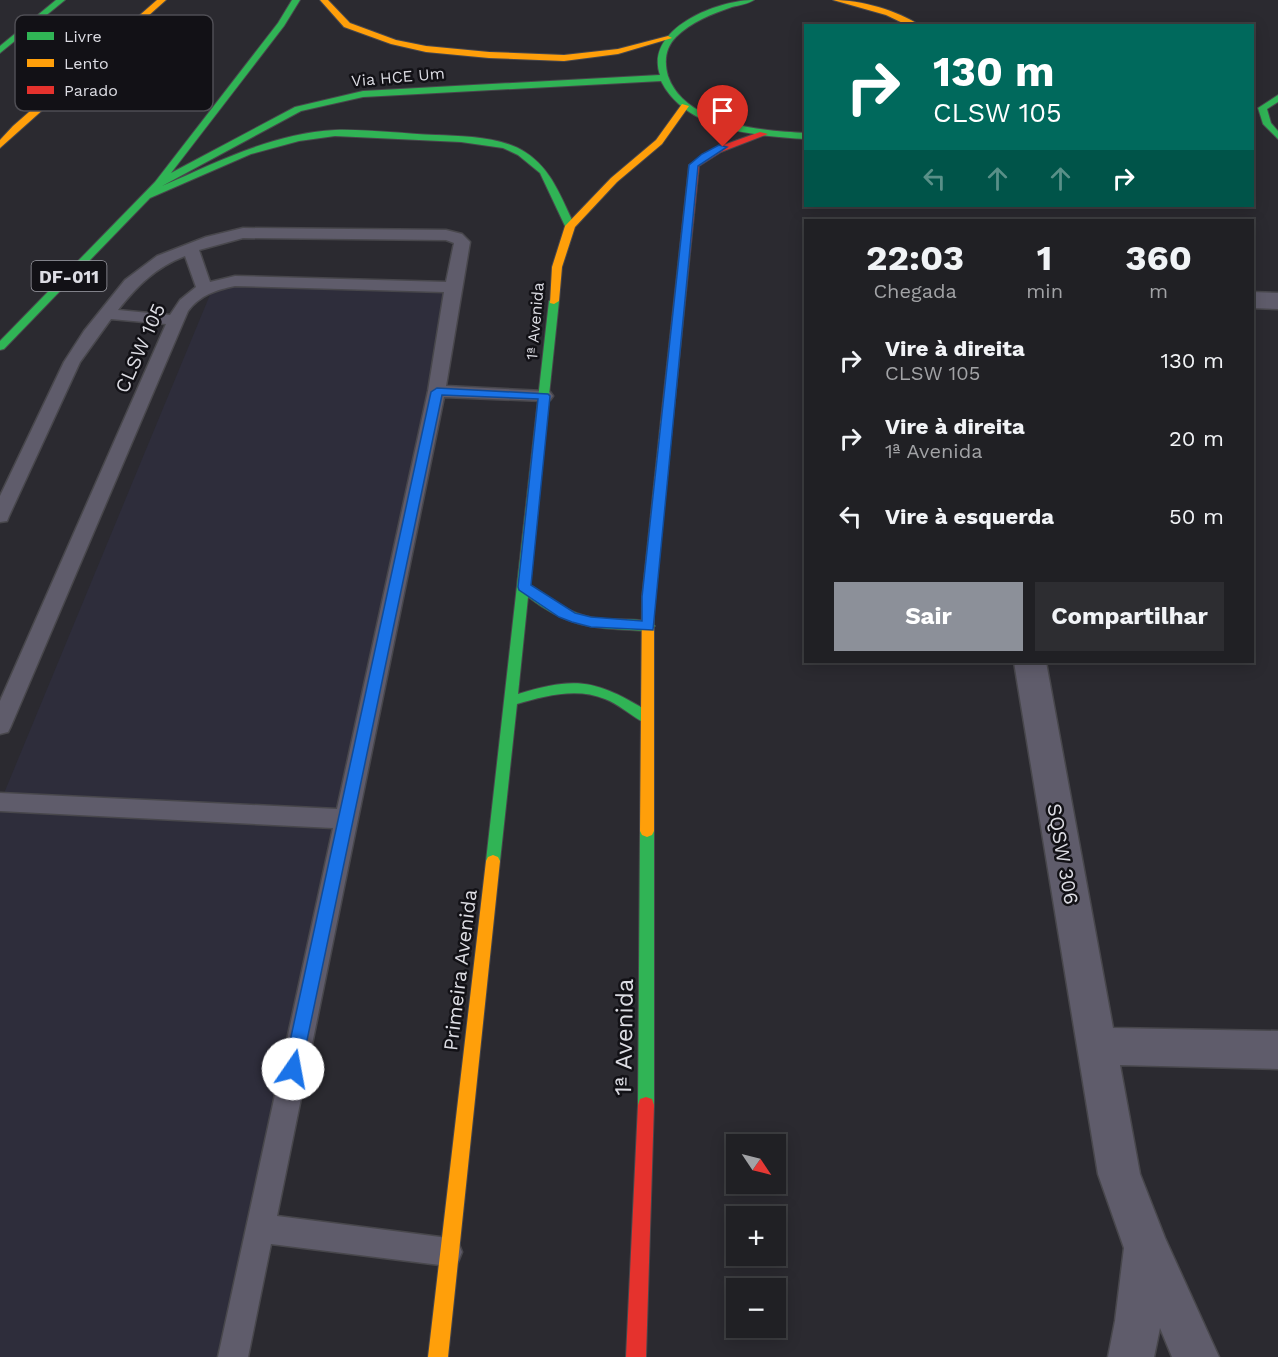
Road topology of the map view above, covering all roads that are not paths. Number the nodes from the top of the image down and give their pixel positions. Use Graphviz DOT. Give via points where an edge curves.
graph roads {
  1 [pos="61,0"];
  2 [pos="162,0"];
  3 [pos="296,0"];
  4 [pos="324,0"];
  5 [pos="743,0"];
  6 [pos="750,0"];
  7 [pos="837,0"];
  8 [pos="43,15"];
  9 [pos="144,15"];
  10 [pos="913,24"];
  11 [pos="15,38"];
  12 [pos="668,38"];
  13 [pos="0,50"];
  14 [pos="661,78"];
  15 [pos="1254,96"];
  16 [pos="1278,97"];
  17 [pos="686,106"];
  18 [pos="35,111"];
  19 [pos="763,134"];
  20 [pos="804,136"];
  21 [pos="1278,136"];
  22 [pos="0,145"];
  23 [pos="158,184"];
  24 [pos="146,196"];
  25 [pos="570,226"];
  26 [pos="190,248"];
  27 [pos="204,287"];
  28 [pos="451,287"];
  29 [pos="1254,300"];
  30 [pos="1278,301"];
  31 [pos="107,314"];
  32 [pos="176,320"];
  33 [pos="0,347"];
  34 [pos="437,392"];
  35 [pos="544,396"];
  36 [pos="0,516"];
  37 [pos="524,587"];
  38 [pos="648,626"];
  39 [pos="1030,663"];
  40 [pos="511,701"];
  41 [pos="646,717"];
  42 [pos="0,726"];
  43 [pos="0,802"];
  44 [pos="346,819"];
  45 [pos="1096,1046"];
  46 [pos="1278,1050"];
  47 [pos="259,1228"];
  48 [pos="1146,1247"];
  49 [pos="448,1252"];
  50 [pos="233,1357"];
  51 [pos="438,1357"];
  52 [pos="636,1357"];
  53 [pos="1131,1357"];
  54 [pos="1196,1357"];
  1 -- 8 [label="main road"];
  2 -- 9 [label="main road"];
  3 -- 23 [label="main road, DF-011"];
  4 -- 12 [label="main road, Via HCE Um" via="347,25 394,42 489,56 564,58 618,51"];
  5 -- 6 [label="main road, Via HCE Um"];
  5 -- 12 [label="main road, Via HCE Um" via="687,24"];
  7 -- 10 [label="main road" via="890,13"];
  11 -- 13 [label="main road"];
  12 -- 14 [label="main road" via="659,56"];
  14 -- 17 [label="main road"];
  14 -- 23 [label="main road, Via HCE Um" via="363,94 298,109"];
  15 -- 16 [label="main road"];
  16 -- 21 [label="main road" via="1262,108 1263,119"];
  17 -- 19 [label="main road"];
  17 -- 25 [label="main road, 1ª Avenida" via="659,142 614,180"];
  18 -- 22 [label="main road"];
  19 -- 20 [label="main road"];
  19 -- 38 [label="main road" via="723,147 694,165"];
  23 -- 24 [label="main road, DF-011"];
  24 -- 25 [label="main road" via="248,152 298,138 335,133 461,139 521,153 544,172"];
  24 -- 33 [label="main road, DF-011"];
  25 -- 35 [label="main road, 1ª Avenida" via="557,267"];
  26 -- 27 [label="lane"];
  26 -- 28 [label="lane" via="243,233 457,237 462,242"];
  26 -- 31 [label="lane" via="145,271"];
  27 -- 28 [label="lane" via="247,281"];
  27 -- 32 [label="lane, CLSW 105" via="186,301"];
  28 -- 34 [label="lane" via="451,310"];
  29 -- 30 [label="street"];
  31 -- 32 [label="lane"];
  31 -- 36 [label="lane" via="72,362"];
  32 -- 42 [label="lane, CLSW 105"];
  34 -- 35 [label="lane"];
  34 -- 44 [label="lane"];
  35 -- 37 [label="main road, 1ª Avenida"];
  37 -- 38 [label="main road" via="572,617"];
  37 -- 40 [label="main road, Primeira Avenida"];
  38 -- 41 [label="main road"];
  39 -- 45 [label="street, SQSW 306"];
  40 -- 41 [label="main road" via="550,689 588,689"];
  40 -- 49 [label="main road, Primeira Avenida"];
  41 -- 52 [label="main road, 1ª Avenida" via="648,1062"];
  43 -- 44 [label="lane"];
  44 -- 47 [label="lane"];
  45 -- 46 [label="street"];
  45 -- 48 [label="street, SQSW 306" via="1119,1174"];
  47 -- 49 [label="lane"];
  47 -- 50 [label="lane"];
  48 -- 53 [label="street, SQSW 306"];
  48 -- 54 [label="street, SQSW 306"];
  49 -- 51 [label="main road, Primeira Avenida"];
}
